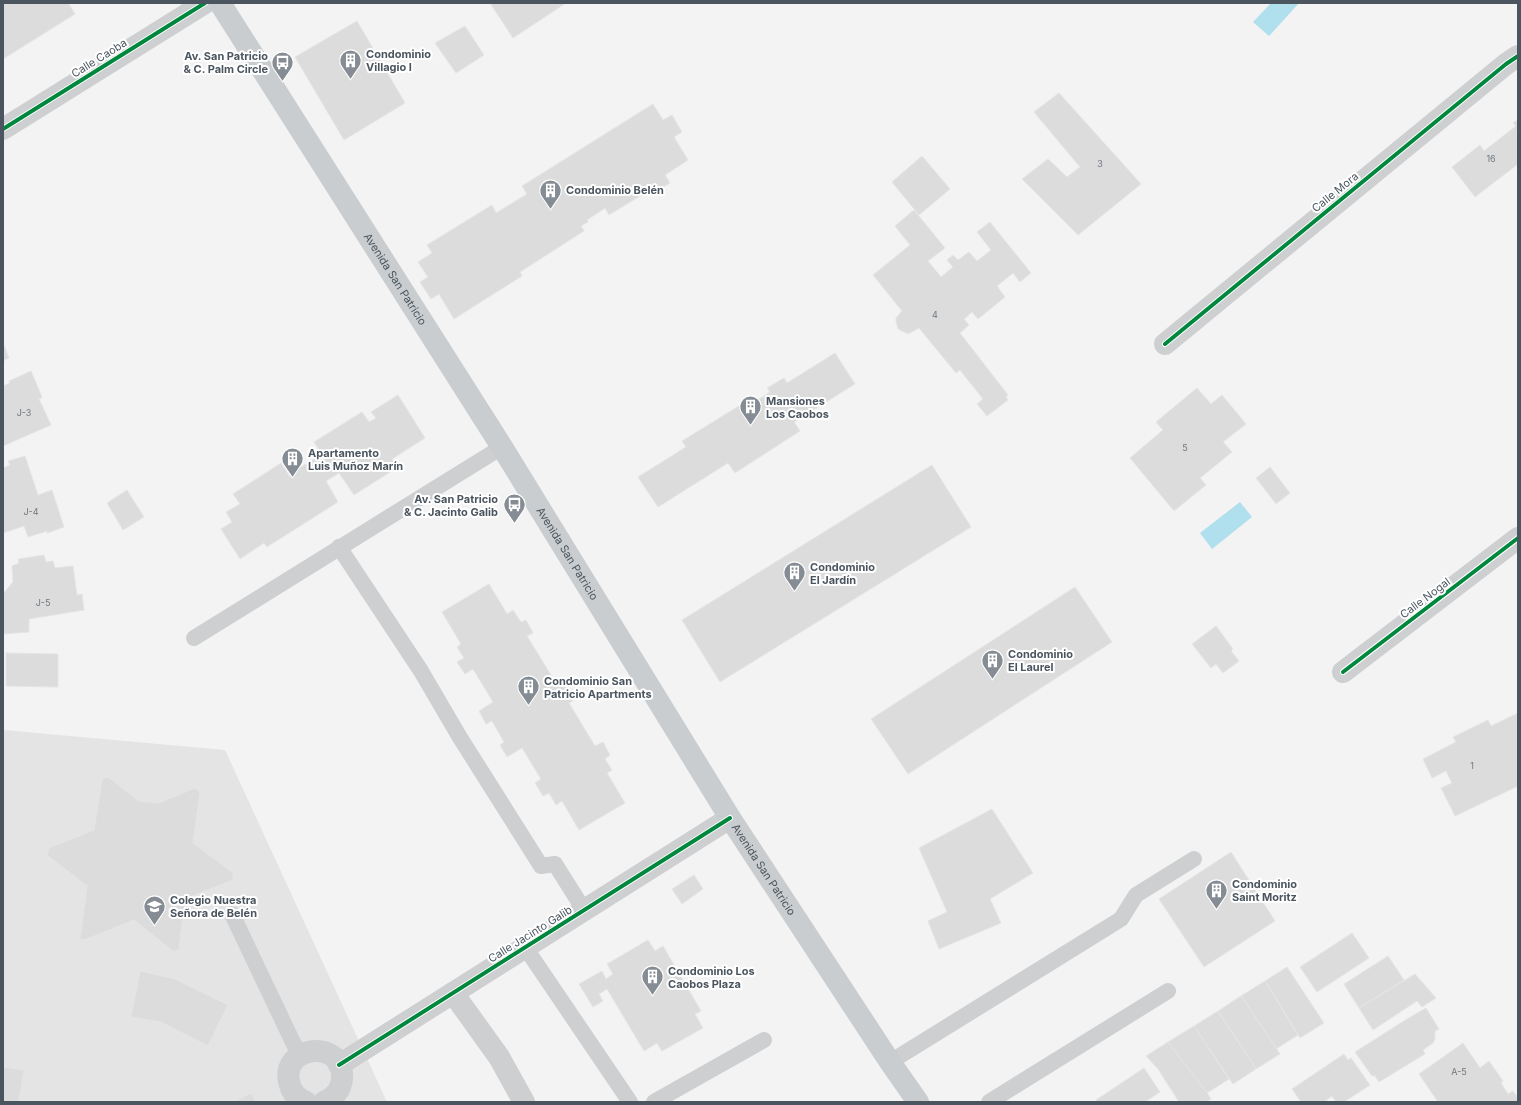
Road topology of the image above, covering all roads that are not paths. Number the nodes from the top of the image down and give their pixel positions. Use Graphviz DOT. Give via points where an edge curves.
graph roads {
  1 [pos="205,3"];
  2 [pos="220,3"];
  3 [pos="1518,56"];
  4 [pos="3,129"];
  5 [pos="1165,344"];
  6 [pos="502,447"];
  7 [pos="1518,538"];
  8 [pos="340,547"];
  9 [pos="194,638"];
  10 [pos="1343,672"];
  11 [pos="730,818"];
  12 [pos="1194,859"];
  13 [pos="584,910"];
  14 [pos="232,914"];
  15 [pos="525,947"];
  16 [pos="1168,992"];
  17 [pos="453,993"];
  18 [pos="764,1040"];
  19 [pos="299,1056"];
  20 [pos="890,1062"];
  21 [pos="339,1065"];
  22 [pos="306,1102"];
  23 [pos="324,1102"];
  24 [pos="524,1102"];
  25 [pos="630,1102"];
  26 [pos="654,1102"];
  27 [pos="918,1102"];
  28 [pos="990,1102"];
  1 -- 4 [label="street, Calle Caoba"];
  2 -- 6 [label="main road, Avenida San Patricio"];
  3 -- 5 [label="street, Calle Mora"];
  6 -- 8 [label="lane"];
  6 -- 11 [label="main road, Avenida San Patricio"];
  7 -- 10 [label="street, Calle Nogal"];
  8 -- 9 [label="lane"];
  8 -- 13 [label="lane" via="422,671 459,736 541,866 555,864"];
  11 -- 13 [label="street, Calle Jacinto Galib"];
  11 -- 20 [label="main road, Avenida San Patricio"];
  12 -- 20 [label="lane" via="1136,895 1121,920"];
  13 -- 15 [label="street, Calle Jacinto Galib"];
  14 -- 19 [label="lane"];
  15 -- 17 [label="street, Calle Jacinto Galib"];
  15 -- 25 [label="lane"];
  16 -- 28 [label="lane"];
  17 -- 21 [label="street, Calle Jacinto Galib"];
  17 -- 24 [label="street" via="499,1057"];
  18 -- 26 [label="lane"];
  19 -- 21 [label="street" via="310,1050 323,1051 334,1057"];
  19 -- 22 [label="street" via="291,1065 288,1077 295,1094"];
  20 -- 27 [label="main road, Avenida San Patricio"];
  21 -- 23 [label="street" via="342,1074 341,1086 334,1097"];
}
